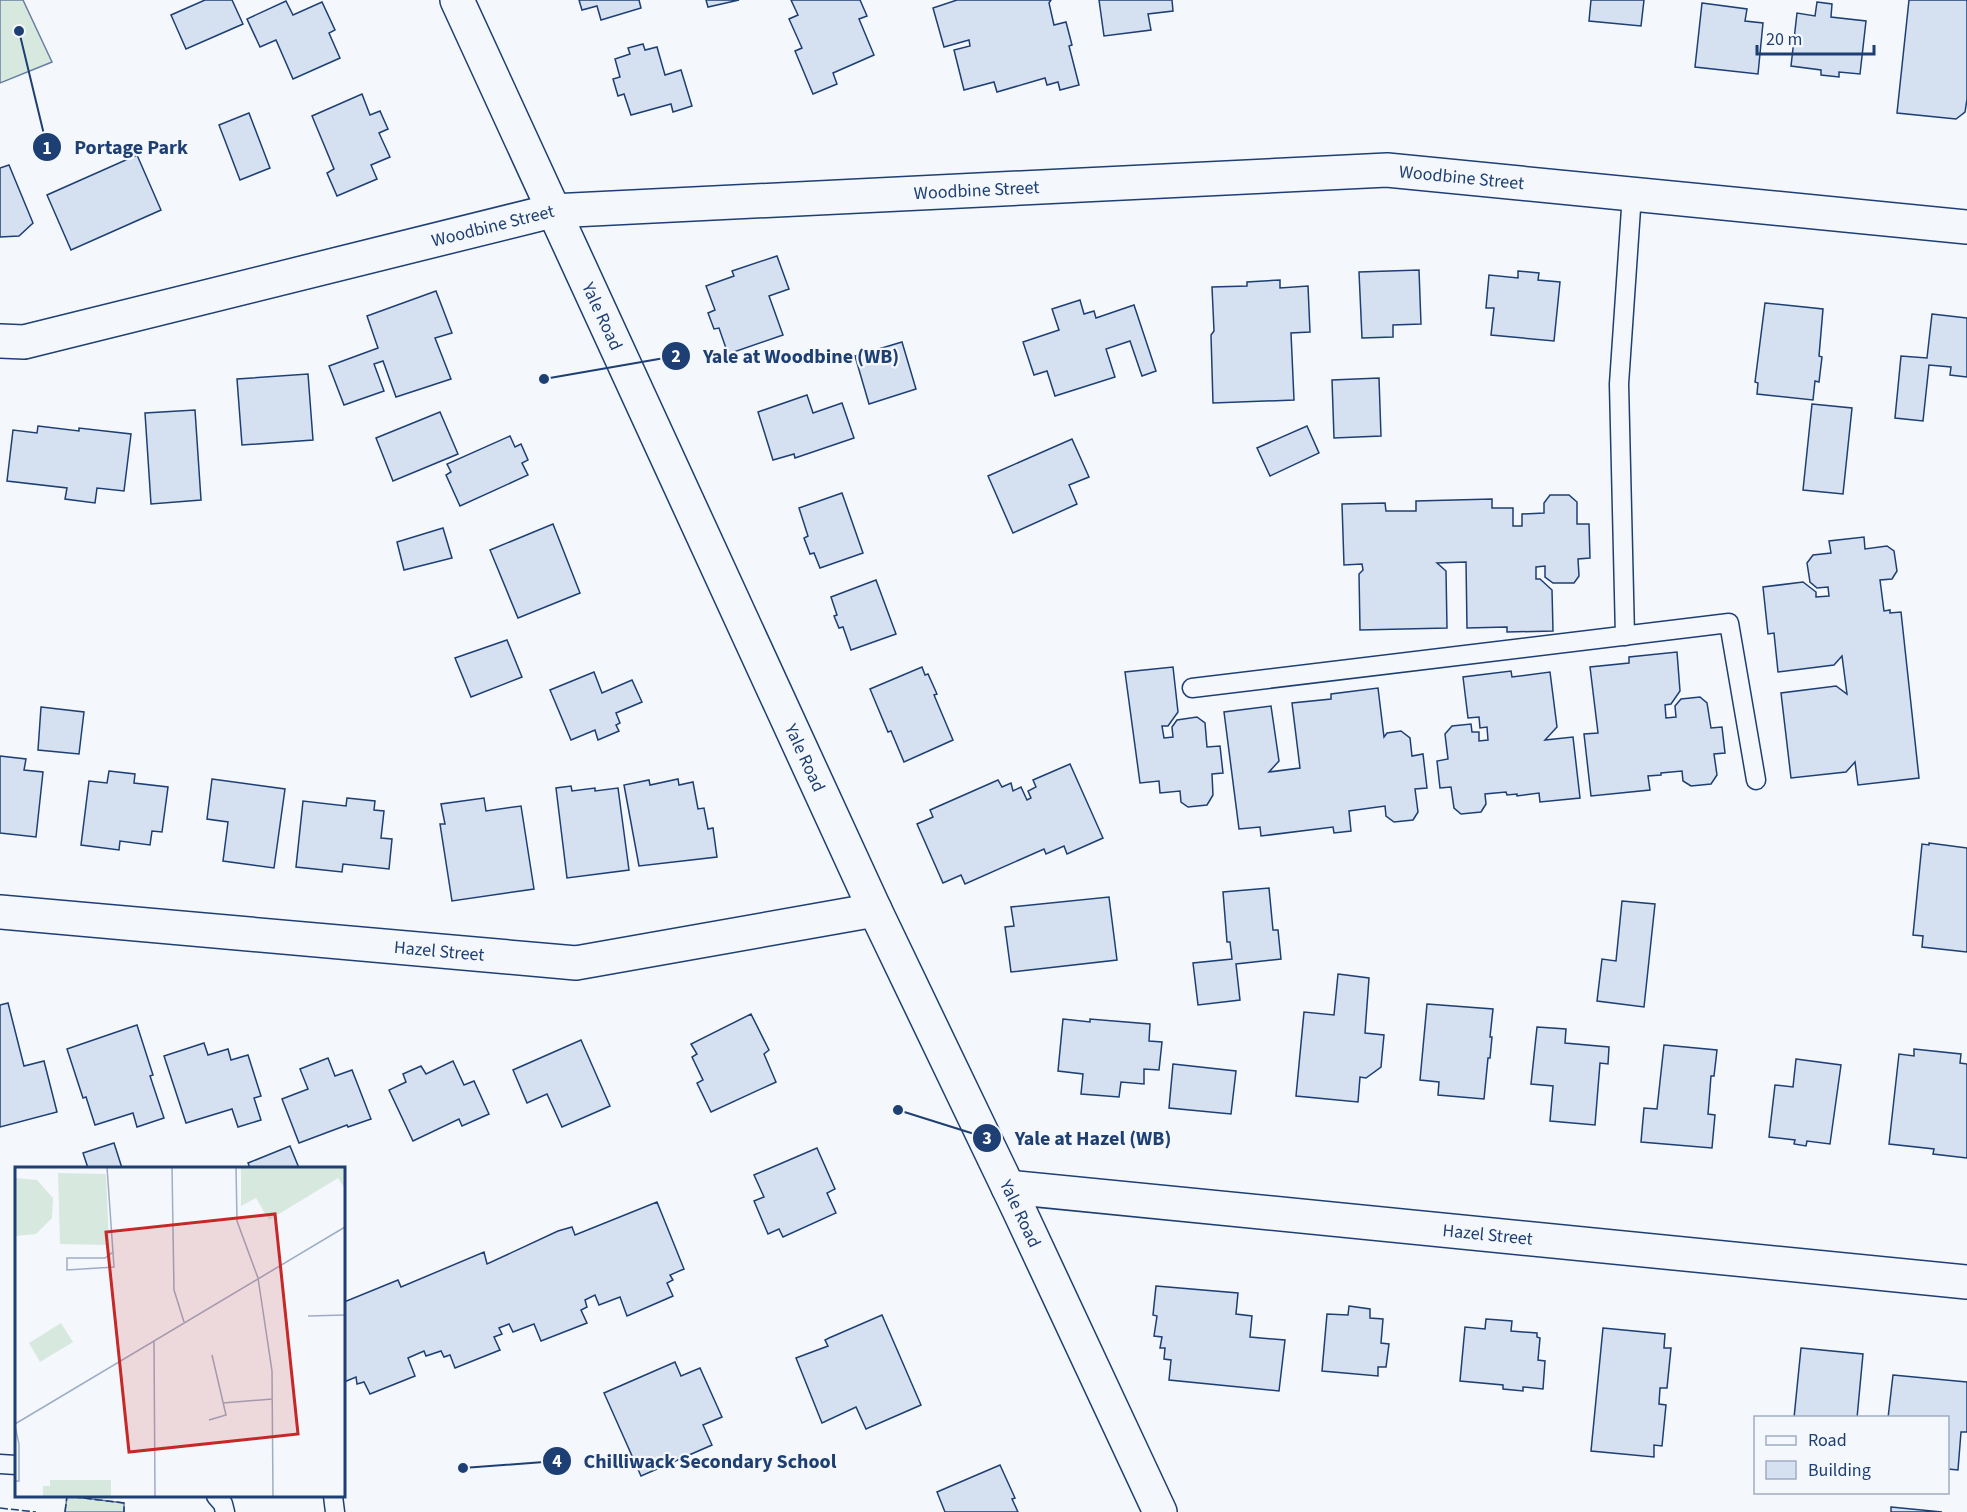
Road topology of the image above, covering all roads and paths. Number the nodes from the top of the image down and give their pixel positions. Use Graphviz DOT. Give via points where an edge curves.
graph roads {
  1 [pos="457,0"];
  2 [pos="1632,194"];
  3 [pos="552,211"];
  4 [pos="1967,227"];
  5 [pos="0,341"];
  6 [pos="1625,636"];
  7 [pos="1192,688"];
  8 [pos="1756,780"];
  9 [pos="875,910"];
  10 [pos="0,912"];
  11 [pos="1008,1187"];
  12 [pos="1967,1282"];
  13 [pos="0,1464"];
  14 [pos="15,1465"];
  15 [pos="217,1497"];
  16 [pos="333,1497"];
  17 [pos="225,1512"];
  18 [pos="335,1512"];
  19 [pos="1160,1512"];
  1 -- 3 [label="street, Yale Road"];
  2 -- 3 [label="street, Woodbine Street" via="1387,170"];
  2 -- 4 [label="street, Woodbine Street"];
  2 -- 6 [label="lane" via="1619,384"];
  3 -- 5 [label="street, Woodbine Street" via="24,342"];
  3 -- 9 [label="street, Yale Road"];
  6 -- 7 [label="lane"];
  6 -- 8 [label="lane" via="1729,623"];
  9 -- 10 [label="street, Hazel Street" via="576,963"];
  9 -- 11 [label="street, Yale Road"];
  11 -- 12 [label="street, Hazel Street"];
  11 -- 19 [label="street, Yale Road"];
  13 -- 14 [label="lane"];
  15 -- 17 [label="lane"];
  16 -- 18 [label="lane"];
}
